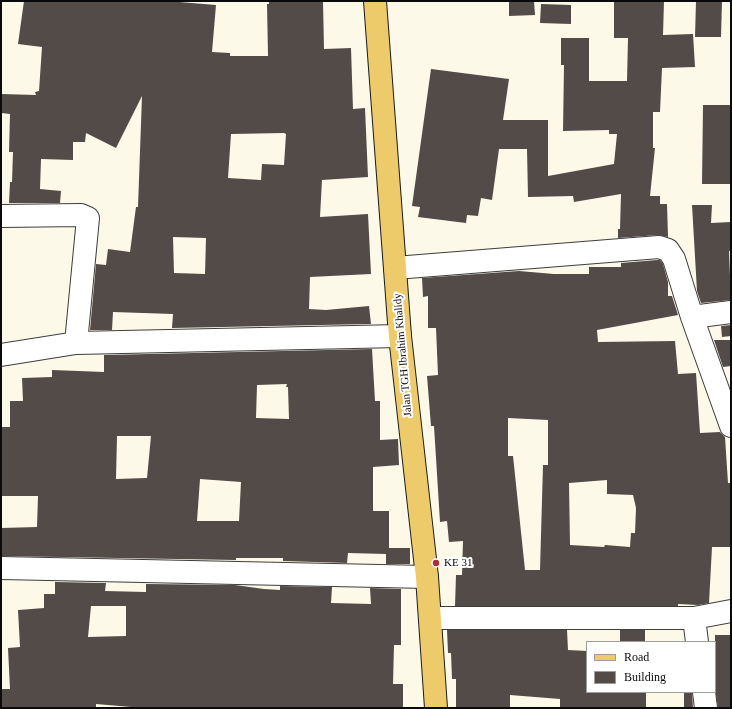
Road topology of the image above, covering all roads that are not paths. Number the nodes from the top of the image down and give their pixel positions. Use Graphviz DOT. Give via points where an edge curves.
graph roads {
  1 [pos="374,1"];
  2 [pos="1,216"];
  3 [pos="396,268"];
  4 [pos="731,312"];
  5 [pos="692,317"];
  6 [pos="400,336"];
  7 [pos="76,343"];
  8 [pos="1,355"];
  9 [pos="731,426"];
  10 [pos="1,568"];
  11 [pos="427,577"];
  12 [pos="731,611"];
  13 [pos="430,618"];
  14 [pos="694,618"];
  15 [pos="697,641"];
  16 [pos="704,693"];
  17 [pos="436,708"];
  18 [pos="706,708"];
  1 -- 3 [label="main road, Jalan TGH Ibrahim Khalidy"];
  2 -- 7 [label="street" via="81,215 88,218"];
  3 -- 5 [label="street" via="659,247 668,250 674,259"];
  3 -- 6 [label="main road, Jalan TGH Ibrahim Khalidy"];
  4 -- 5 [label="street"];
  5 -- 9 [label="street"];
  6 -- 7 [label="street"];
  6 -- 11 [label="main road, Jalan TGH Ibrahim Khalidy"];
  7 -- 8 [label="street"];
  10 -- 11 [label="street"];
  11 -- 13 [label="main road, Jalan TGH Ibrahim Khalidy"];
  12 -- 14 [label="street"];
  13 -- 14 [label="street"];
  13 -- 17 [label="main road, Jalan TGH Ibrahim Khalidy"];
  14 -- 15 [label="street"];
  16 -- 18 [label="street"];
}
